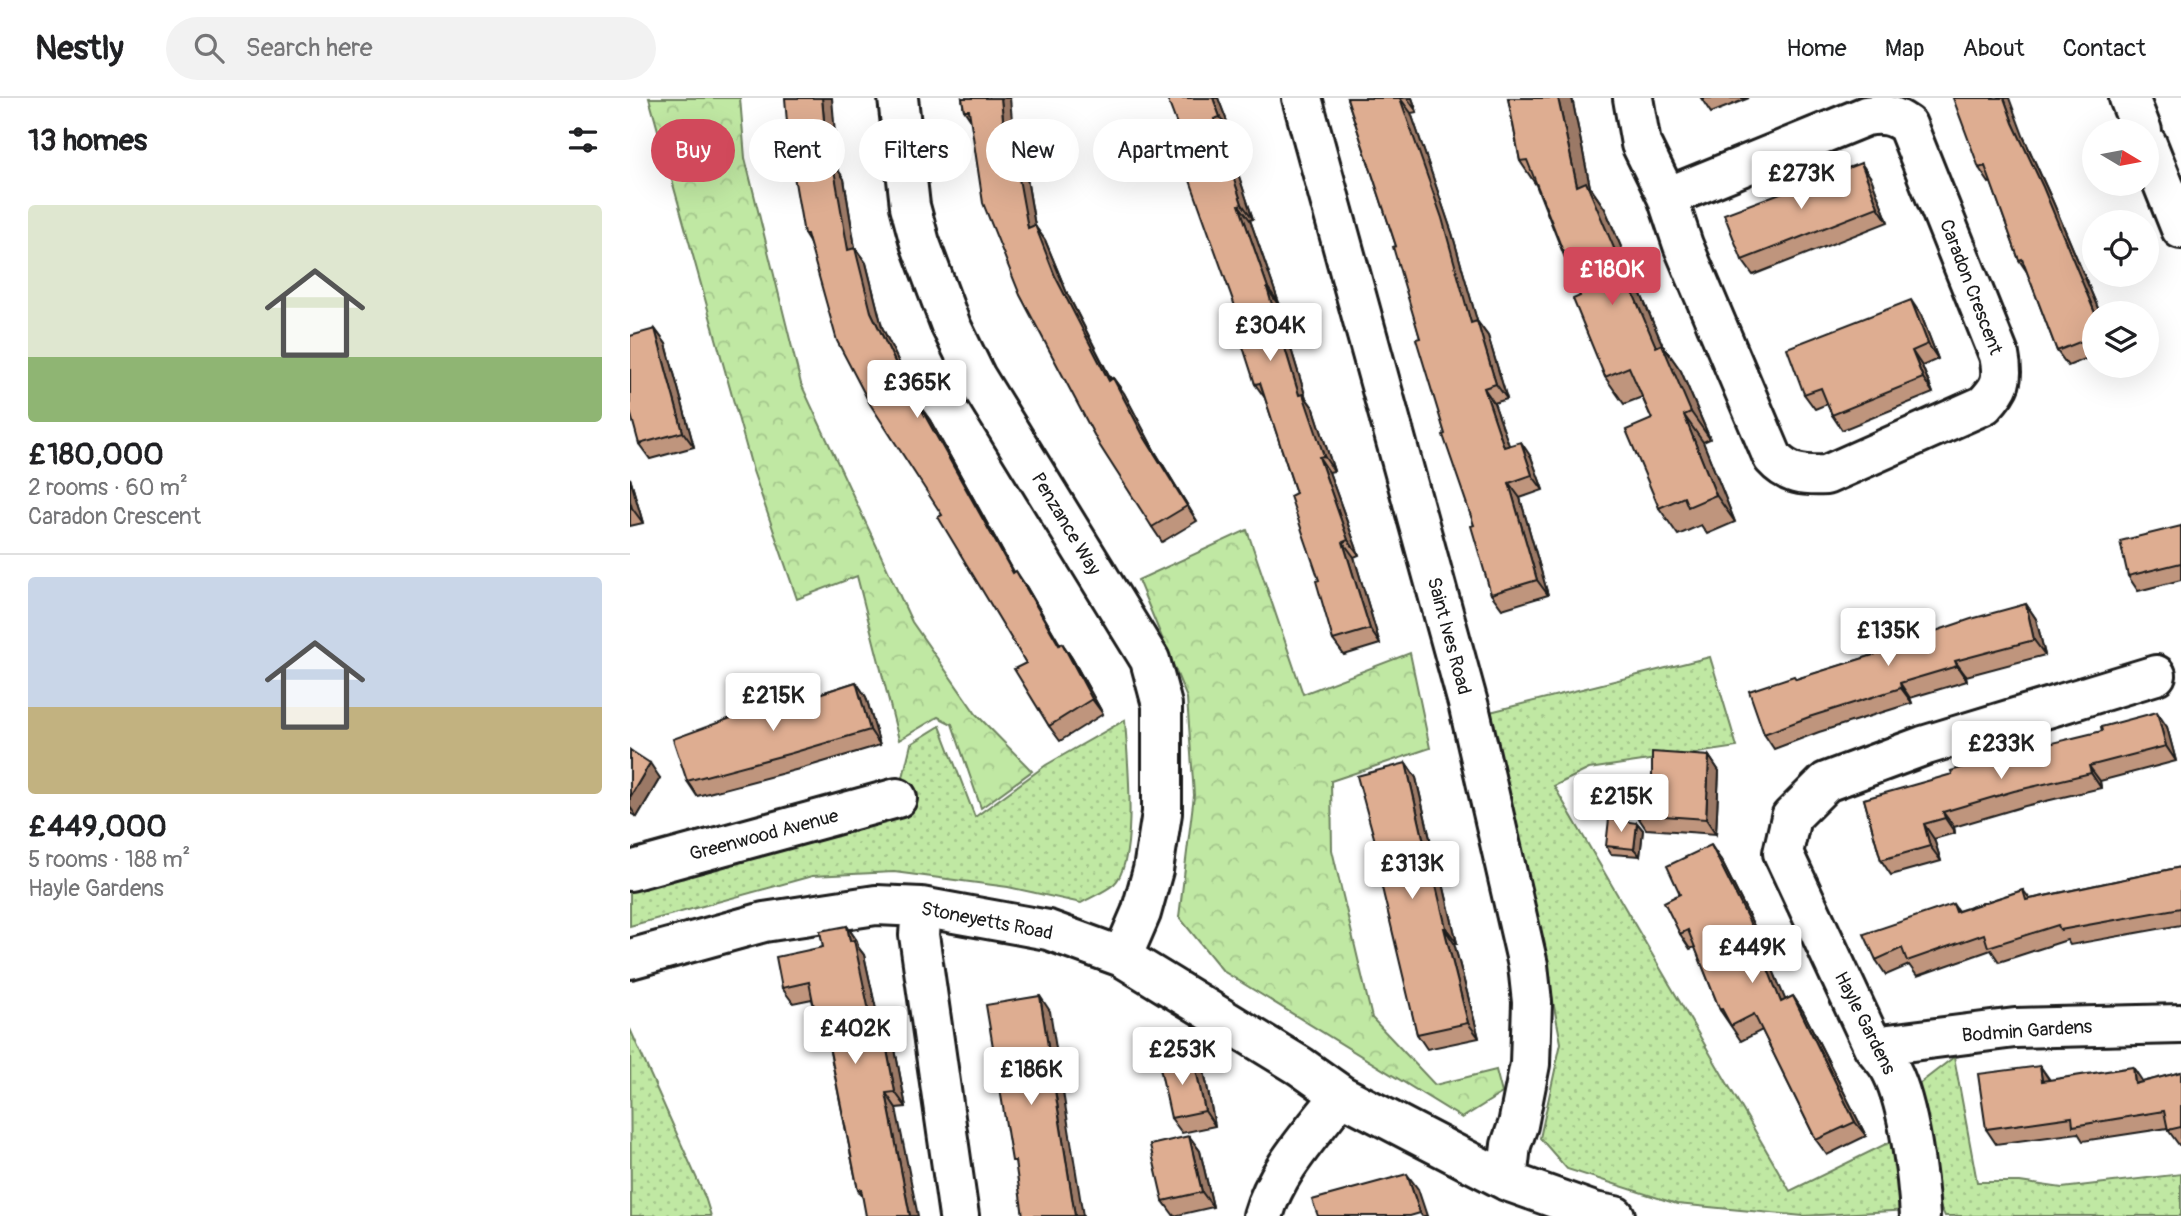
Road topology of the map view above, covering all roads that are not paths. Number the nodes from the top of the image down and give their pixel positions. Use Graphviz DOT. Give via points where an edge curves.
graph roads {
  1 [pos="898,98"];
  2 [pos="1302,98"];
  3 [pos="1633,98"];
  4 [pos="2129,98"];
  5 [pos="2137,119"];
  6 [pos="2160,176"];
  7 [pos="1667,197"];
  8 [pos="2181,229"];
  9 [pos="2156,675"];
  10 [pos="897,798"];
  11 [pos="630,872"];
  12 [pos="921,907"];
  13 [pos="1122,957"];
  14 [pos="630,959"];
  15 [pos="2181,1024"];
  16 [pos="1873,1046"];
  17 [pos="1341,1095"];
  18 [pos="1507,1181"];
  19 [pos="959,1216"];
  20 [pos="1263,1216"];
  21 [pos="1615,1216"];
  22 [pos="1920,1216"];
  1 -- 13 [label="street, Penzance Way" via="910,206 951,326 976,377 1150,660 1162,705 1162,813 1157,847 1141,913"];
  2 -- 18 [label="street, Saint Ives Road" via="1469,707 1528,965 1530,1064"];
  3 -- 7 [label="street, Caradon Crescent" via="1641,144"];
  4 -- 5 [label="street"];
  6 -- 8 [label="street"];
  7 -- 7 [label="street, Caradon Crescent" via="1866,116 1896,117 1907,125 1999,355 2003,373 1998,391 1984,405 1826,475 1791,472 1773,458"];
  9 -- 16 [label="street, Hayle Gardens" via="1923,746 1826,782 1791,817 1783,853"];
  10 -- 11 [label="street, Greenwood Avenue"];
  12 -- 13 [label="street, Stoneyetts Road" via="1048,930"];
  12 -- 14 [label="street, Stoneyetts Road" via="876,905 764,922"];
  12 -- 19 [label="street" via="919,935"];
  13 -- 17 [label="street, Stoneyetts Road"];
  15 -- 16 [label="street, Bodmin Gardens" via="2015,1028"];
  16 -- 22 [label="street, Hayle Gardens" via="1892,1072 1900,1097"];
  17 -- 18 [label="street, Stoneyetts Road"];
  17 -- 20 [label="street" via="1286,1168"];
  18 -- 21 [label="street, Stoneyetts Road"];
}
